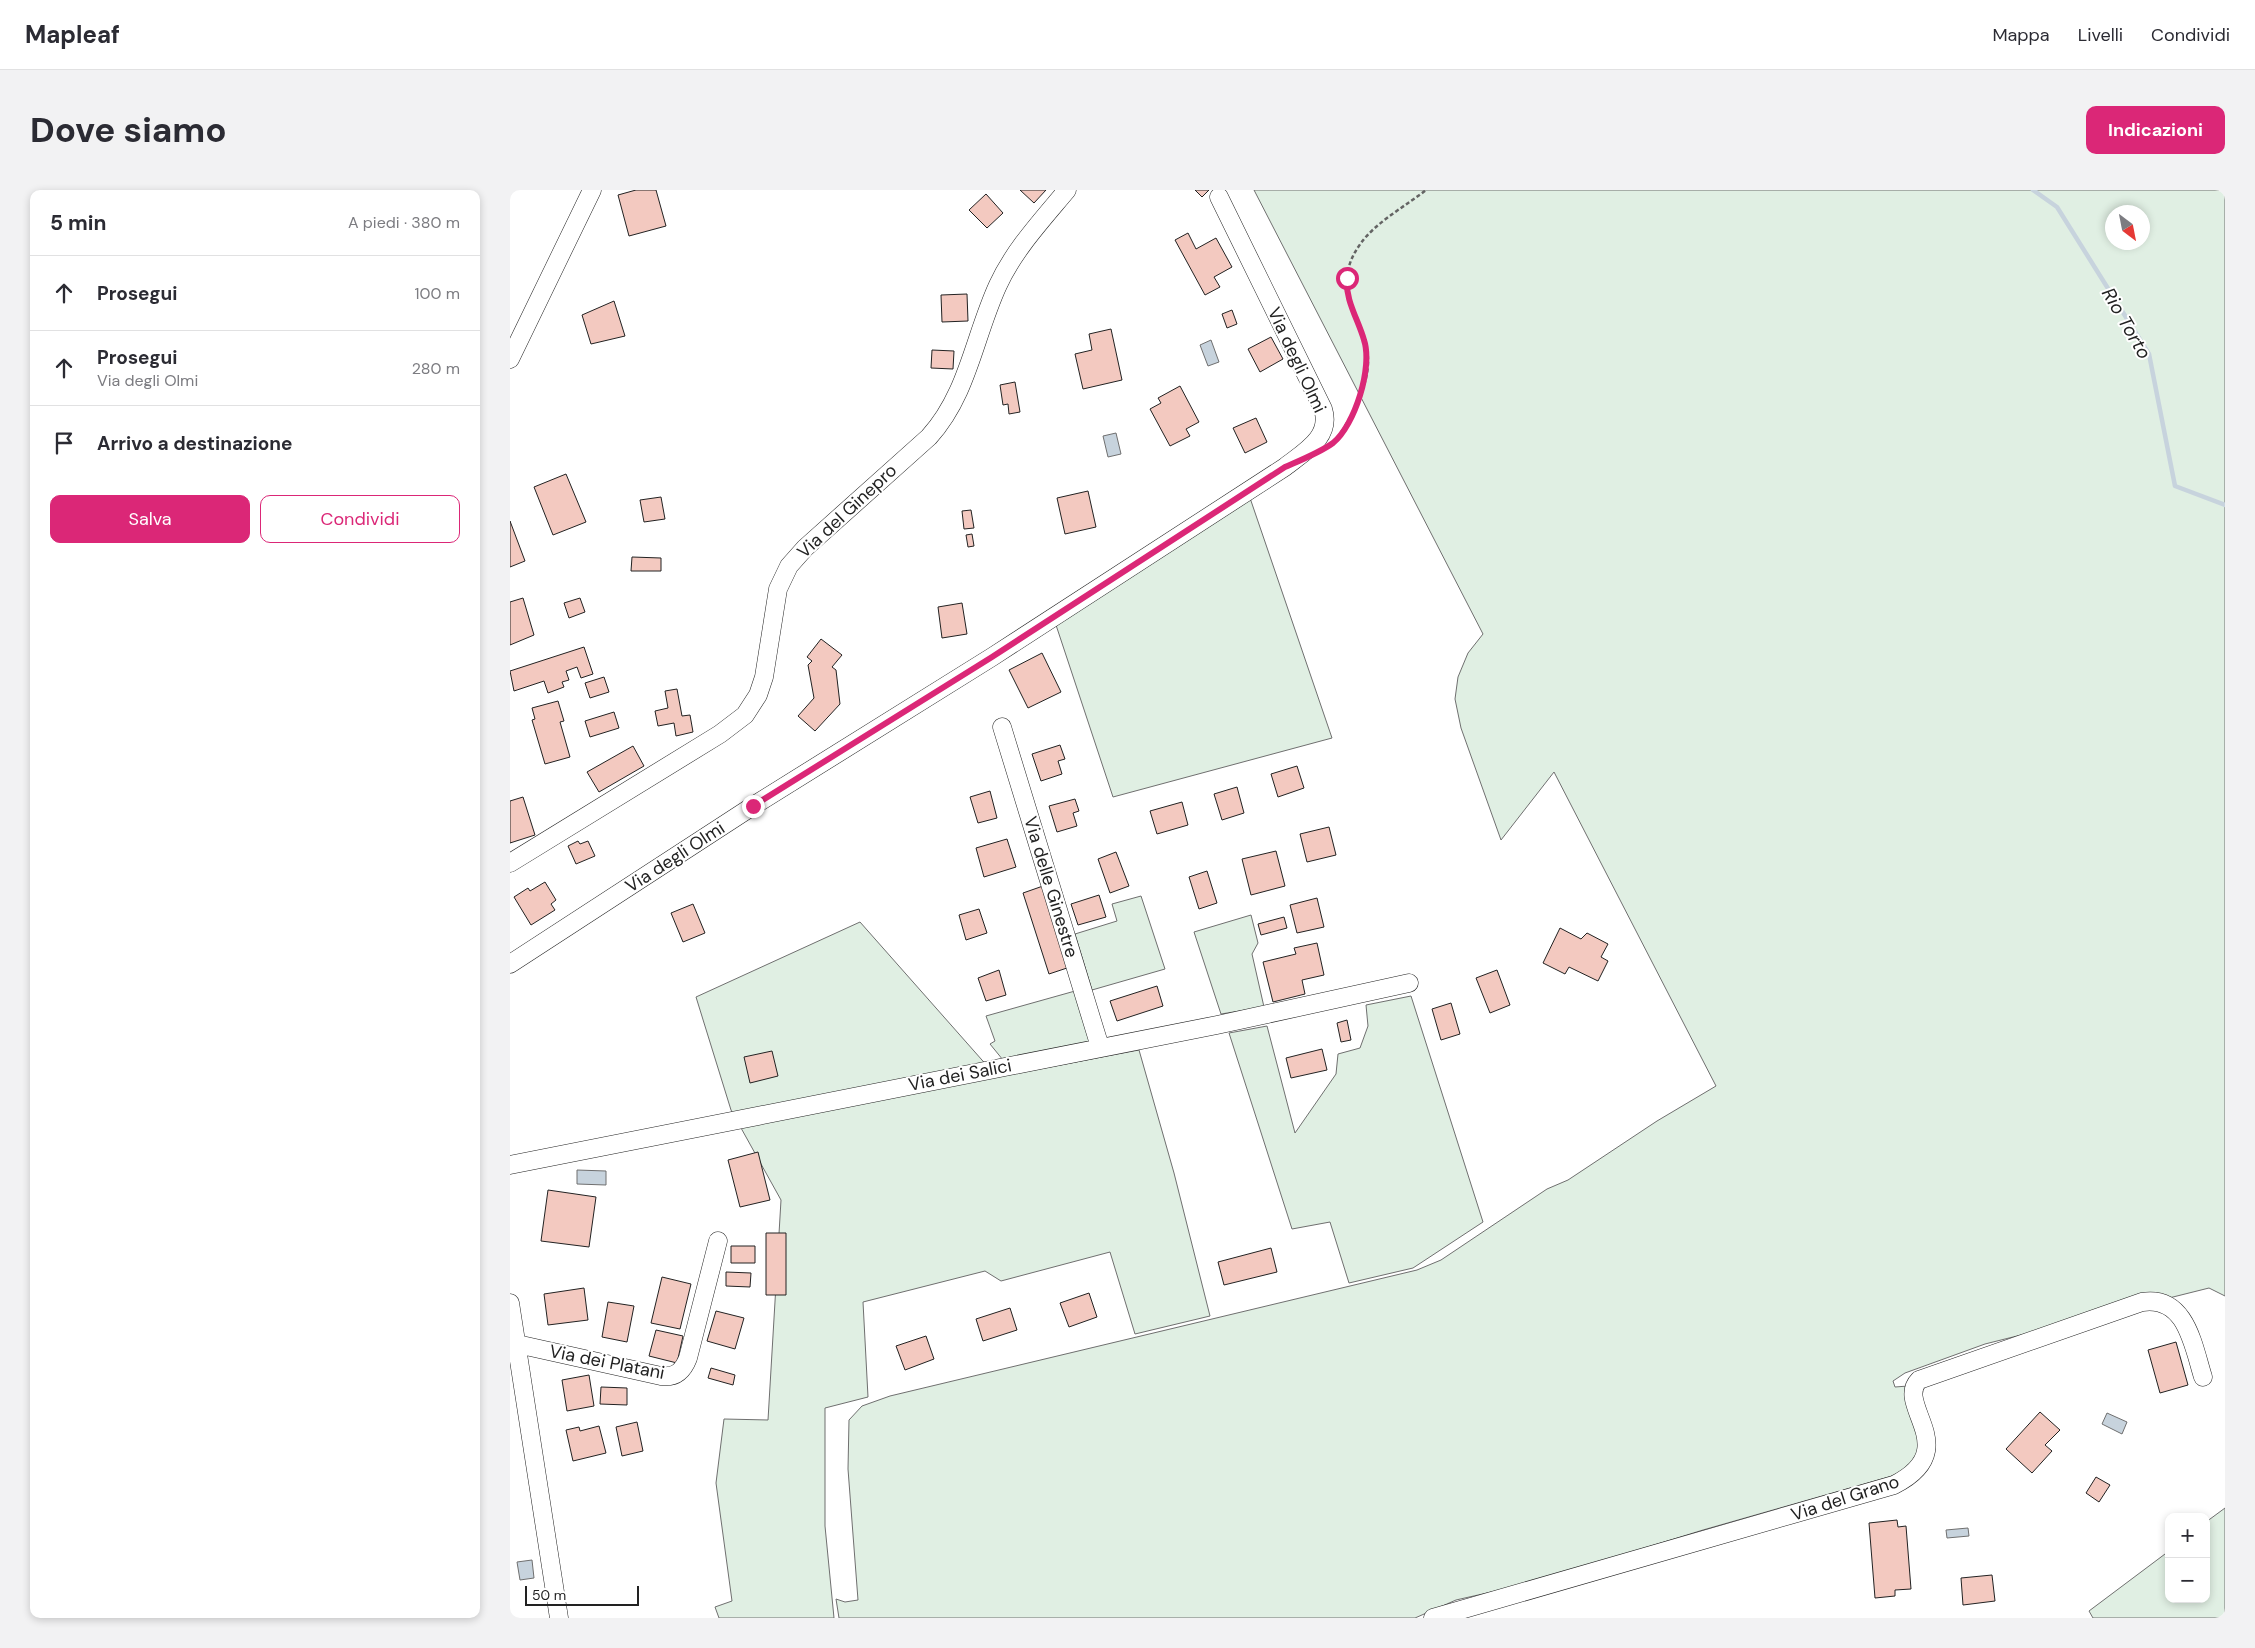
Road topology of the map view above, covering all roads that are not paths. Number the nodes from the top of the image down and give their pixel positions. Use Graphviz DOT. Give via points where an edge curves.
graph roads {
  1 [pos="592,190"];
  2 [pos="1067,190"];
  3 [pos="1219,197"];
  4 [pos="510,359"];
  5 [pos="1002,727"];
  6 [pos="510,863"];
  7 [pos="510,964"];
  8 [pos="1409,983"];
  9 [pos="1100,1047"];
  10 [pos="510,1165"];
  11 [pos="718,1241"];
  12 [pos="510,1303"];
  13 [pos="517,1344"];
  14 [pos="2203,1377"];
  15 [pos="559,1618"];
  16 [pos="1433,1618"];
  1 -- 4 [label="street"];
  2 -- 6 [label="street, Via del Ginepro" via="1005,270 988,307 960,390 943,421 789,566 776,595 762,685 750,709 720,734"];
  3 -- 7 [label="street, Via degli Olmi" via="1323,409 1325,424 1317,440 1285,467"];
  5 -- 9 [label="street, Via delle Ginestre"];
  8 -- 9 [label="street, Via dei Salici"];
  9 -- 10 [label="street, Via dei Salici"];
  11 -- 13 [label="street, Via dei Platani" via="688,1358 683,1369 675,1375 661,1376"];
  12 -- 13 [label="street"];
  13 -- 15 [label="street"];
  14 -- 16 [label="street, Via del Grano" via="2184,1320 2166,1304 2142,1302 1919,1380 1914,1386 1914,1397 1926,1441 1926,1454 1915,1472 1894,1485"];
}
